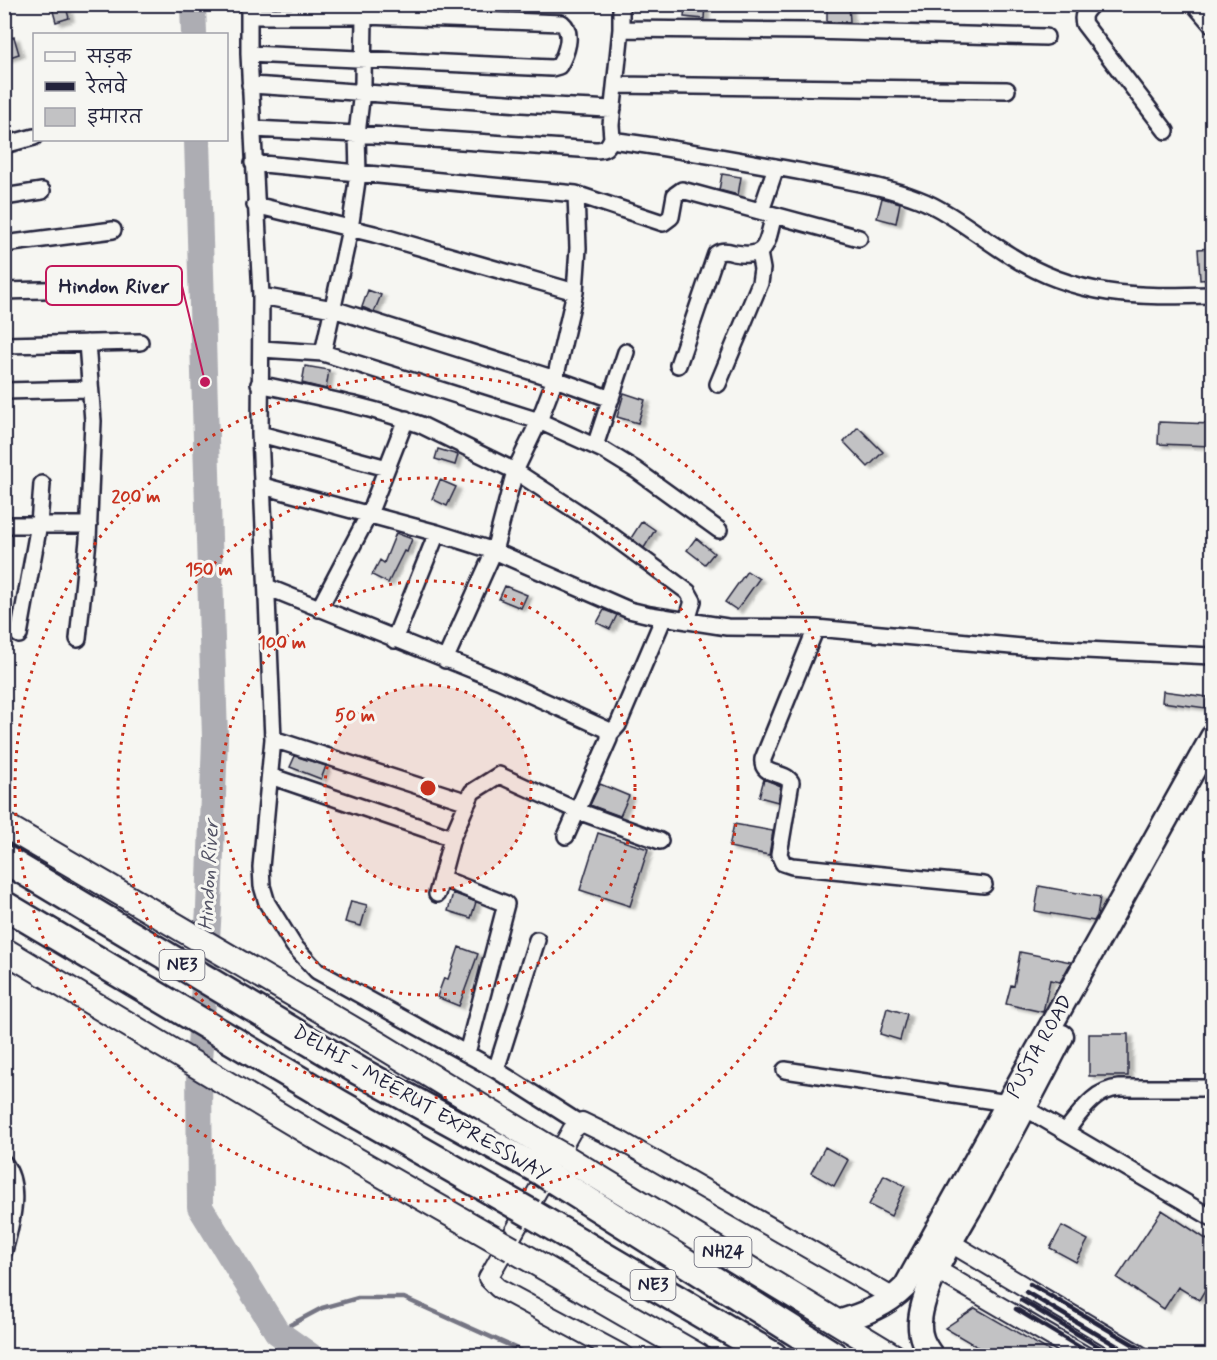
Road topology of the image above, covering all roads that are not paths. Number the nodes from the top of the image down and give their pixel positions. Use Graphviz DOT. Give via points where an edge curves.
graph roads {
  1 [pos="621,4"];
  2 [pos="1092,4"];
  3 [pos="1194,4"];
  4 [pos="249,10"];
  5 [pos="364,16"];
  6 [pos="1212,25"];
  7 [pos="621,29"];
  8 [pos="1046,38"];
  9 [pos="249,54"];
  10 [pos="363,58"];
  11 [pos="250,85"];
  12 [pos="616,85"];
  13 [pos="1006,90"];
  14 [pos="362,91"];
  15 [pos="613,109"];
  16 [pos="253,129"];
  17 [pos="1166,131"];
  18 [pos="357,134"];
  19 [pos="33,137"];
  20 [pos="612,138"];
  21 [pos="4,145"];
  22 [pos="253,163"];
  23 [pos="776,167"];
  24 [pos="358,174"];
  25 [pos="42,191"];
  26 [pos="576,194"];
  27 [pos="4,197"];
  28 [pos="255,205"];
  29 [pos="768,213"];
  30 [pos="350,229"];
  31 [pos="113,230"];
  32 [pos="859,238"];
  33 [pos="4,244"];
  34 [pos="759,253"];
  35 [pos="117,288"];
  36 [pos="4,291"];
  37 [pos="575,292"];
  38 [pos="1212,295"];
  39 [pos="261,296"];
  40 [pos="333,309"];
  41 [pos="140,342"];
  42 [pos="87,343"];
  43 [pos="4,345"];
  44 [pos="262,350"];
  45 [pos="626,352"];
  46 [pos="323,353"];
  47 [pos="678,365"];
  48 [pos="555,379"];
  49 [pos="260,384"];
  50 [pos="718,384"];
  51 [pos="90,389"];
  52 [pos="4,391"];
  53 [pos="610,399"];
  54 [pos="406,420"];
  55 [pos="539,421"];
  56 [pos="260,434"];
  57 [pos="595,446"];
  58 [pos="387,468"];
  59 [pos="515,471"];
  60 [pos="42,484"];
  61 [pos="262,486"];
  62 [pos="369,514"];
  63 [pos="39,524"];
  64 [pos="4,525"];
  65 [pos="89,525"];
  66 [pos="719,530"];
  67 [pos="437,533"];
  68 [pos="495,551"];
  69 [pos="267,587"];
  70 [pos="319,609"];
  71 [pos="664,617"];
  72 [pos="687,621"];
  73 [pos="816,628"];
  74 [pos="19,635"];
  75 [pos="78,639"];
  76 [pos="394,640"];
  77 [pos="1212,656"];
  78 [pos="445,660"];
  79 [pos="610,734"];
  80 [pos="1212,738"];
  81 [pos="273,739"];
  82 [pos="1212,765"];
  83 [pos="270,776"];
  84 [pos="468,802"];
  85 [pos="578,811"];
  86 [pos="4,825"];
  87 [pos="566,836"];
  88 [pos="452,838"];
  89 [pos="660,841"];
  90 [pos="4,859"];
  91 [pos="441,878"];
  92 [pos="984,885"];
  93 [pos="437,894"];
  94 [pos="4,905"];
  95 [pos="537,940"];
  96 [pos="4,950"];
  97 [pos="467,1053"];
  98 [pos="496,1070"];
  99 [pos="785,1070"];
  100 [pos="1212,1088"];
  101 [pos="1017,1105"];
  102 [pos="579,1123"];
  103 [pos="1066,1131"];
  104 [pos="4,1162"];
  105 [pos="552,1164"];
  106 [pos="1212,1218"];
  107 [pos="951,1243"];
  108 [pos="4,1251"];
  109 [pos="937,1270"];
  110 [pos="894,1298"];
  111 [pos="838,1322"];
  112 [pos="886,1352"];
  113 [pos="624,1356"];
  114 [pos="698,1356"];
  115 [pos="773,1356"];
  116 [pos="834,1356"];
  117 [pos="932,1356"];
  118 [pos="1085,1356"];
  119 [pos="1141,1356"];
  1 -- 7 [label="street"];
  2 -- 17 [label="street" via="1082,18 1084,24"];
  3 -- 6 [label="street"];
  4 -- 5 [label="street"];
  4 -- 9 [label="street"];
  5 -- 10 [label="street"];
  5 -- 10 [label="street" via="562,23 569,34 563,59 552,68"];
  7 -- 8 [label="street"];
  7 -- 12 [label="street"];
  9 -- 10 [label="street"];
  9 -- 11 [label="street"];
  10 -- 14 [label="street"];
  11 -- 14 [label="street"];
  11 -- 16 [label="street"];
  12 -- 13 [label="street"];
  12 -- 15 [label="street"];
  14 -- 15 [label="street"];
  14 -- 18 [label="street"];
  15 -- 20 [label="street"];
  16 -- 18 [label="street"];
  16 -- 22 [label="street"];
  18 -- 20 [label="street" via="595,150 603,150"];
  18 -- 24 [label="street"];
  19 -- 21 [label="street"];
  20 -- 23 [label="street"];
  22 -- 24 [label="street"];
  22 -- 28 [label="street"];
  23 -- 29 [label="street"];
  23 -- 38 [label="street" via="883,188 920,200 1046,276 1081,288 1120,295"];
  24 -- 26 [label="street"];
  24 -- 30 [label="street"];
  25 -- 27 [label="street"];
  26 -- 29 [label="street" via="663,223 671,217 675,195 682,190"];
  26 -- 37 [label="street"];
  28 -- 30 [label="street"];
  28 -- 39 [label="street"];
  29 -- 32 [label="street"];
  29 -- 34 [label="street" via="767,240"];
  30 -- 37 [label="street"];
  30 -- 40 [label="street"];
  31 -- 33 [label="street"];
  34 -- 47 [label="street" via="716,254"];
  34 -- 50 [label="street" via="760,283"];
  35 -- 36 [label="street"];
  37 -- 48 [label="street"];
  39 -- 40 [label="street"];
  39 -- 44 [label="street"];
  40 -- 46 [label="street"];
  40 -- 48 [label="street"];
  41 -- 42 [label="street"];
  42 -- 43 [label="street"];
  42 -- 51 [label="street"];
  44 -- 46 [label="street"];
  44 -- 49 [label="street"];
  45 -- 53 [label="street"];
  46 -- 55 [label="street"];
  48 -- 53 [label="street"];
  48 -- 55 [label="street"];
  49 -- 54 [label="street" via="368,407"];
  49 -- 56 [label="street"];
  51 -- 52 [label="street"];
  51 -- 65 [label="street" via="93,421"];
  53 -- 57 [label="street"];
  54 -- 58 [label="street"];
  54 -- 59 [label="street"];
  55 -- 57 [label="street"];
  55 -- 59 [label="street"];
  56 -- 58 [label="street"];
  56 -- 61 [label="street"];
  57 -- 66 [label="street" via="636,470"];
  58 -- 62 [label="street"];
  59 -- 68 [label="street"];
  59 -- 72 [label="street" via="688,592 693,601"];
  60 -- 63 [label="street"];
  61 -- 62 [label="street"];
  61 -- 69 [label="street"];
  62 -- 67 [label="street"];
  62 -- 70 [label="street"];
  63 -- 64 [label="street"];
  63 -- 65 [label="street"];
  63 -- 74 [label="street"];
  65 -- 75 [label="street"];
  67 -- 68 [label="street"];
  67 -- 76 [label="street"];
  68 -- 71 [label="street" via="629,609"];
  68 -- 78 [label="street"];
  69 -- 70 [label="street"];
  69 -- 81 [label="street"];
  70 -- 76 [label="street"];
  71 -- 72 [label="street"];
  71 -- 79 [label="street" via="618,725"];
  72 -- 73 [label="street" via="727,627"];
  73 -- 77 [label="street" via="1022,647"];
  73 -- 92 [label="street" via="762,766 791,782 780,854 783,863"];
  76 -- 78 [label="street"];
  78 -- 79 [label="street" via="498,680"];
  79 -- 85 [label="street"];
  80 -- 101 [label="main road, PUSTA ROAD"];
  81 -- 83 [label="street"];
  81 -- 84 [label="street"];
  82 -- 101 [label="main road, PUSTA ROAD" via="1077,1007"];
  83 -- 88 [label="street"];
  83 -- 97 [label="street" via="262,886 267,903 294,946 317,971"];
  84 -- 85 [label="street" via="472,792 499,775"];
  84 -- 88 [label="street"];
  85 -- 87 [label="street"];
  85 -- 89 [label="street"];
  86 -- 105 [label="highway, NH24" via="467,1098"];
  88 -- 91 [label="street"];
  90 -- 105 [label="highway, DELHI - MEERUT EXPRESSWAY / NE3" via="359,1071"];
  91 -- 93 [label="street"];
  91 -- 97 [label="street" via="506,904"];
  94 -- 115 [label="highway, DELHI - MEERUT EXPRESSWAY / NE3"];
  95 -- 98 [label="street"];
  96 -- 114 [label="highway" via="316,1137"];
  97 -- 98 [label="street"];
  98 -- 102 [label="street"];
  99 -- 101 [label="street"];
  100 -- 103 [label="street" via="1105,1090"];
  101 -- 103 [label="street"];
  101 -- 107 [label="main road, PUSTA ROAD"];
  101 -- 110 [label="main road, PUSTA ROAD"];
  102 -- 110 [label="street" via="621,1141"];
  102 -- 113 [label="street" via="569,1134 488,1278 498,1288"];
  103 -- 106 [label="street"];
  104 -- 108 [label="street" via="14,1195"];
  105 -- 111 [label="highway, NH24"];
  105 -- 116 [label="highway, DELHI - MEERUT EXPRESSWAY / NE3"];
  107 -- 109 [label="main road, PUSTA ROAD"];
  107 -- 119 [label="street"];
  109 -- 117 [label="main road, PUSTA ROAD" via="922,1306 920,1323 923,1343"];
  109 -- 118 [label="street"];
  110 -- 111 [label="main road, PUSTA ROAD" via="868,1313"];
  111 -- 112 [label="highway, NH24"];
}
